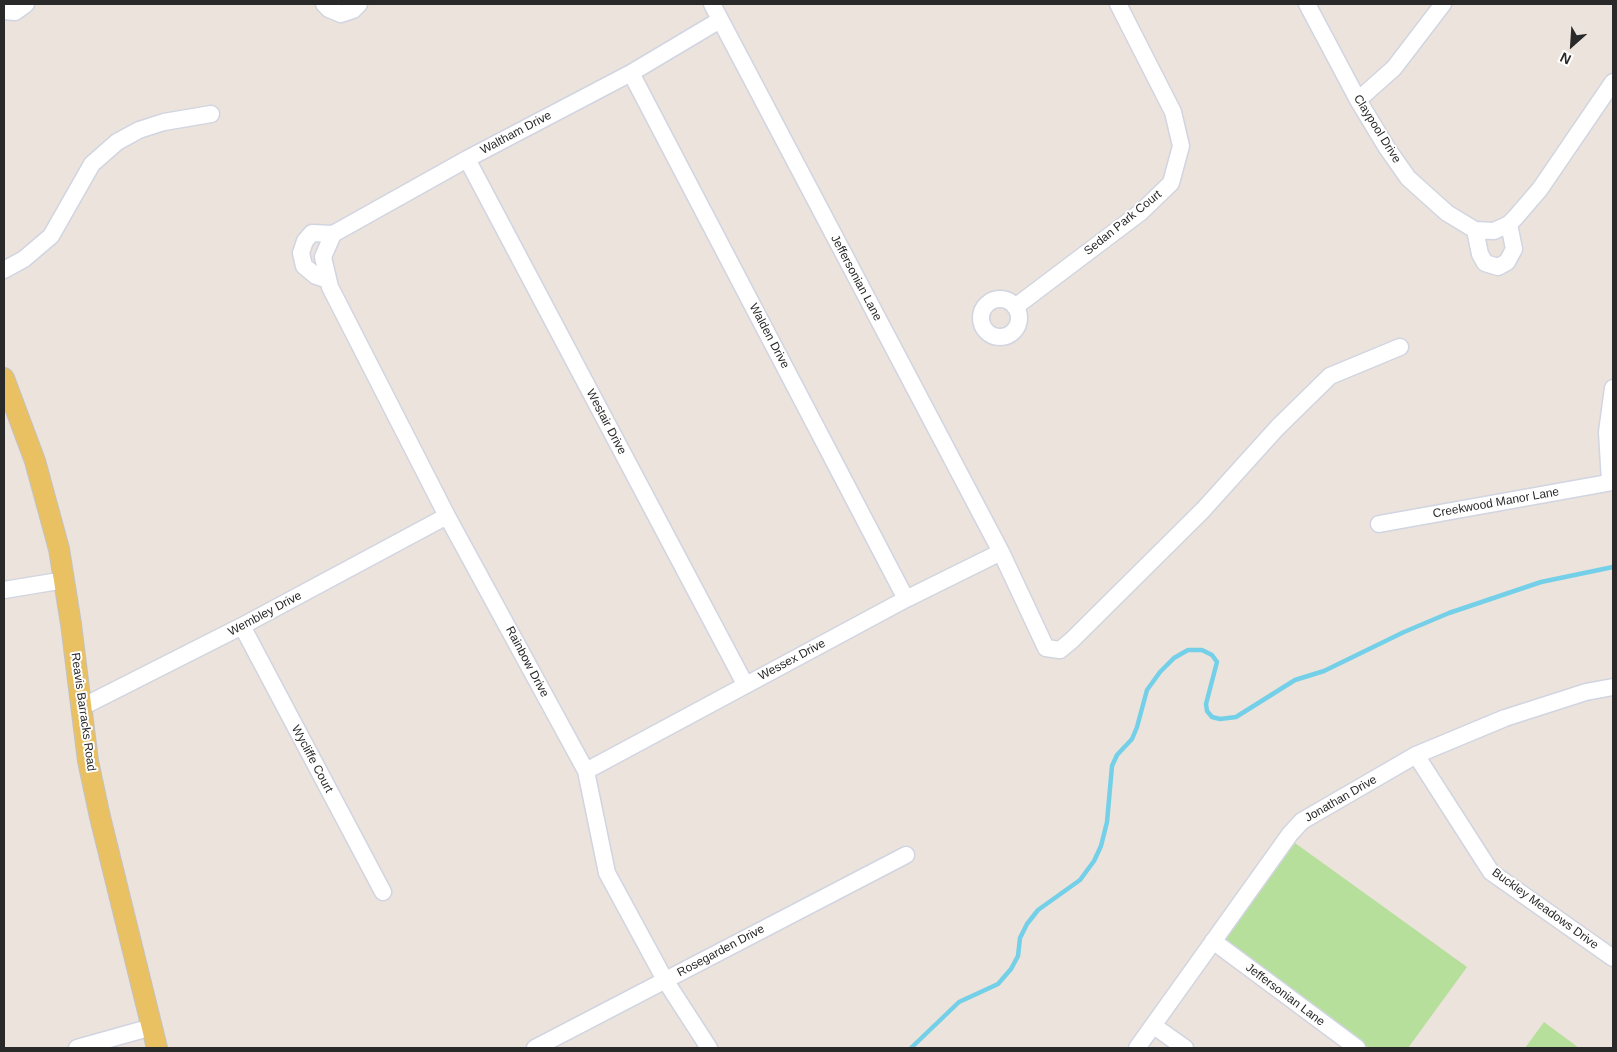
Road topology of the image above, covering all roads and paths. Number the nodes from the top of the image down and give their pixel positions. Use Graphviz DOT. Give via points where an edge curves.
graph roads {
  1 [pos="26,4"];
  2 [pos="324,4"];
  3 [pos="359,4"];
  4 [pos="712,4"];
  5 [pos="1118,4"];
  6 [pos="1307,4"];
  7 [pos="1444,4"];
  8 [pos="4,10"];
  9 [pos="720,20"];
  10 [pos="631,73"];
  11 [pos="1613,82"];
  12 [pos="1358,100"];
  13 [pos="211,114"];
  14 [pos="467,159"];
  15 [pos="1509,224"];
  16 [pos="1475,230"];
  17 [pos="333,234"];
  18 [pos="4,270"];
  19 [pos="328,280"];
  20 [pos="1015,307"];
  21 [pos="1400,347"];
  22 [pos="4,378"];
  23 [pos="1613,388"];
  24 [pos="1611,482"];
  25 [pos="447,516"];
  26 [pos="1379,524"];
  27 [pos="1001,552"];
  28 [pos="65,580"];
  29 [pos="4,590"];
  30 [pos="906,599"];
  31 [pos="242,626"];
  32 [pos="746,684"];
  33 [pos="1613,687"];
  34 [pos="80,708"];
  35 [pos="1416,754"];
  36 [pos="586,771"];
  37 [pos="906,855"];
  38 [pos="383,892"];
  39 [pos="1213,941"];
  40 [pos="1613,958"];
  41 [pos="665,980"];
  42 [pos="1154,1026"];
  43 [pos="152,1027"];
  44 [pos="77,1048"];
  45 [pos="157,1048"];
  46 [pos="535,1048"];
  47 [pos="709,1048"];
  48 [pos="1137,1048"];
  49 [pos="1185,1048"];
  50 [pos="1357,1048"];
  1 -- 8 [label="street" via="15,12"];
  2 -- 3 [label="street" via="341,14"];
  4 -- 9 [label="street, Jeffersonian Lane"];
  5 -- 20 [label="street, Sedan Park Court" via="1174,112 1180,146 1171,183 1141,212"];
  6 -- 12 [label="street, Claypool Drive"];
  7 -- 12 [label="street" via="1394,68"];
  9 -- 10 [label="street, Waltham Drive"];
  9 -- 27 [label="street, Jeffersonian Lane"];
  10 -- 14 [label="street, Waltham Drive"];
  10 -- 30 [label="street, Walden Drive"];
  11 -- 15 [label="street" via="1540,189"];
  12 -- 16 [label="street, Claypool Drive" via="1408,178 1447,213"];
  13 -- 18 [label="street" via="164,122 117,142 92,164 51,236 24,259"];
  14 -- 17 [label="street, Waltham Drive"];
  14 -- 32 [label="street, Westair Drive"];
  15 -- 16 [label="street" via="1494,231"];
  15 -- 16 [label="street" via="1514,249 1507,262 1498,267 1485,263"];
  17 -- 19 [label="street, Rainbow Drive" via="323,257"];
  17 -- 19 [label="street" via="312,233 301,252 304,266 316,276"];
  19 -- 25 [label="street, Rainbow Drive"];
  21 -- 27 [label="street, Jeffersonian Lane" via="1330,376 1277,428 1210,504 1060,650 1046,648"];
  22 -- 28 [label="main road, Reavis Barracks Road" via="35,461"];
  23 -- 24 [label="street" via="1607,432"];
  24 -- 26 [label="street, Creekwood Manor Lane"];
  25 -- 31 [label="street, Wembley Drive"];
  25 -- 36 [label="street, Rainbow Drive"];
  27 -- 30 [label="street, Wessex Drive"];
  28 -- 29 [label="street"];
  28 -- 34 [label="main road, Reavis Barracks Road"];
  30 -- 32 [label="street, Wessex Drive"];
  31 -- 34 [label="street, Wembley Drive"];
  31 -- 38 [label="street, Wycliffe Court"];
  32 -- 36 [label="street, Wessex Drive"];
  33 -- 35 [label="street, Jonathan Drive" via="1586,692 1505,718"];
  34 -- 43 [label="main road, Reavis Barracks Road" via="100,817"];
  35 -- 39 [label="street, Jonathan Drive" via="1302,821"];
  35 -- 40 [label="street, Buckley Meadows Drive" via="1491,872"];
  36 -- 41 [label="street, Rainbow Drive" via="607,873"];
  37 -- 41 [label="street, Rosegarden Drive"];
  39 -- 42 [label="street, Jonathan Drive"];
  39 -- 50 [label="street, Jeffersonian Lane"];
  41 -- 46 [label="street, Rosegarden Drive"];
  41 -- 47 [label="street, Rainbow Drive"];
  42 -- 48 [label="street, Jonathan Drive"];
  42 -- 49 [label="street"];
  43 -- 44 [label="street"];
  43 -- 45 [label="main road, Reavis Barracks Road"];
}
